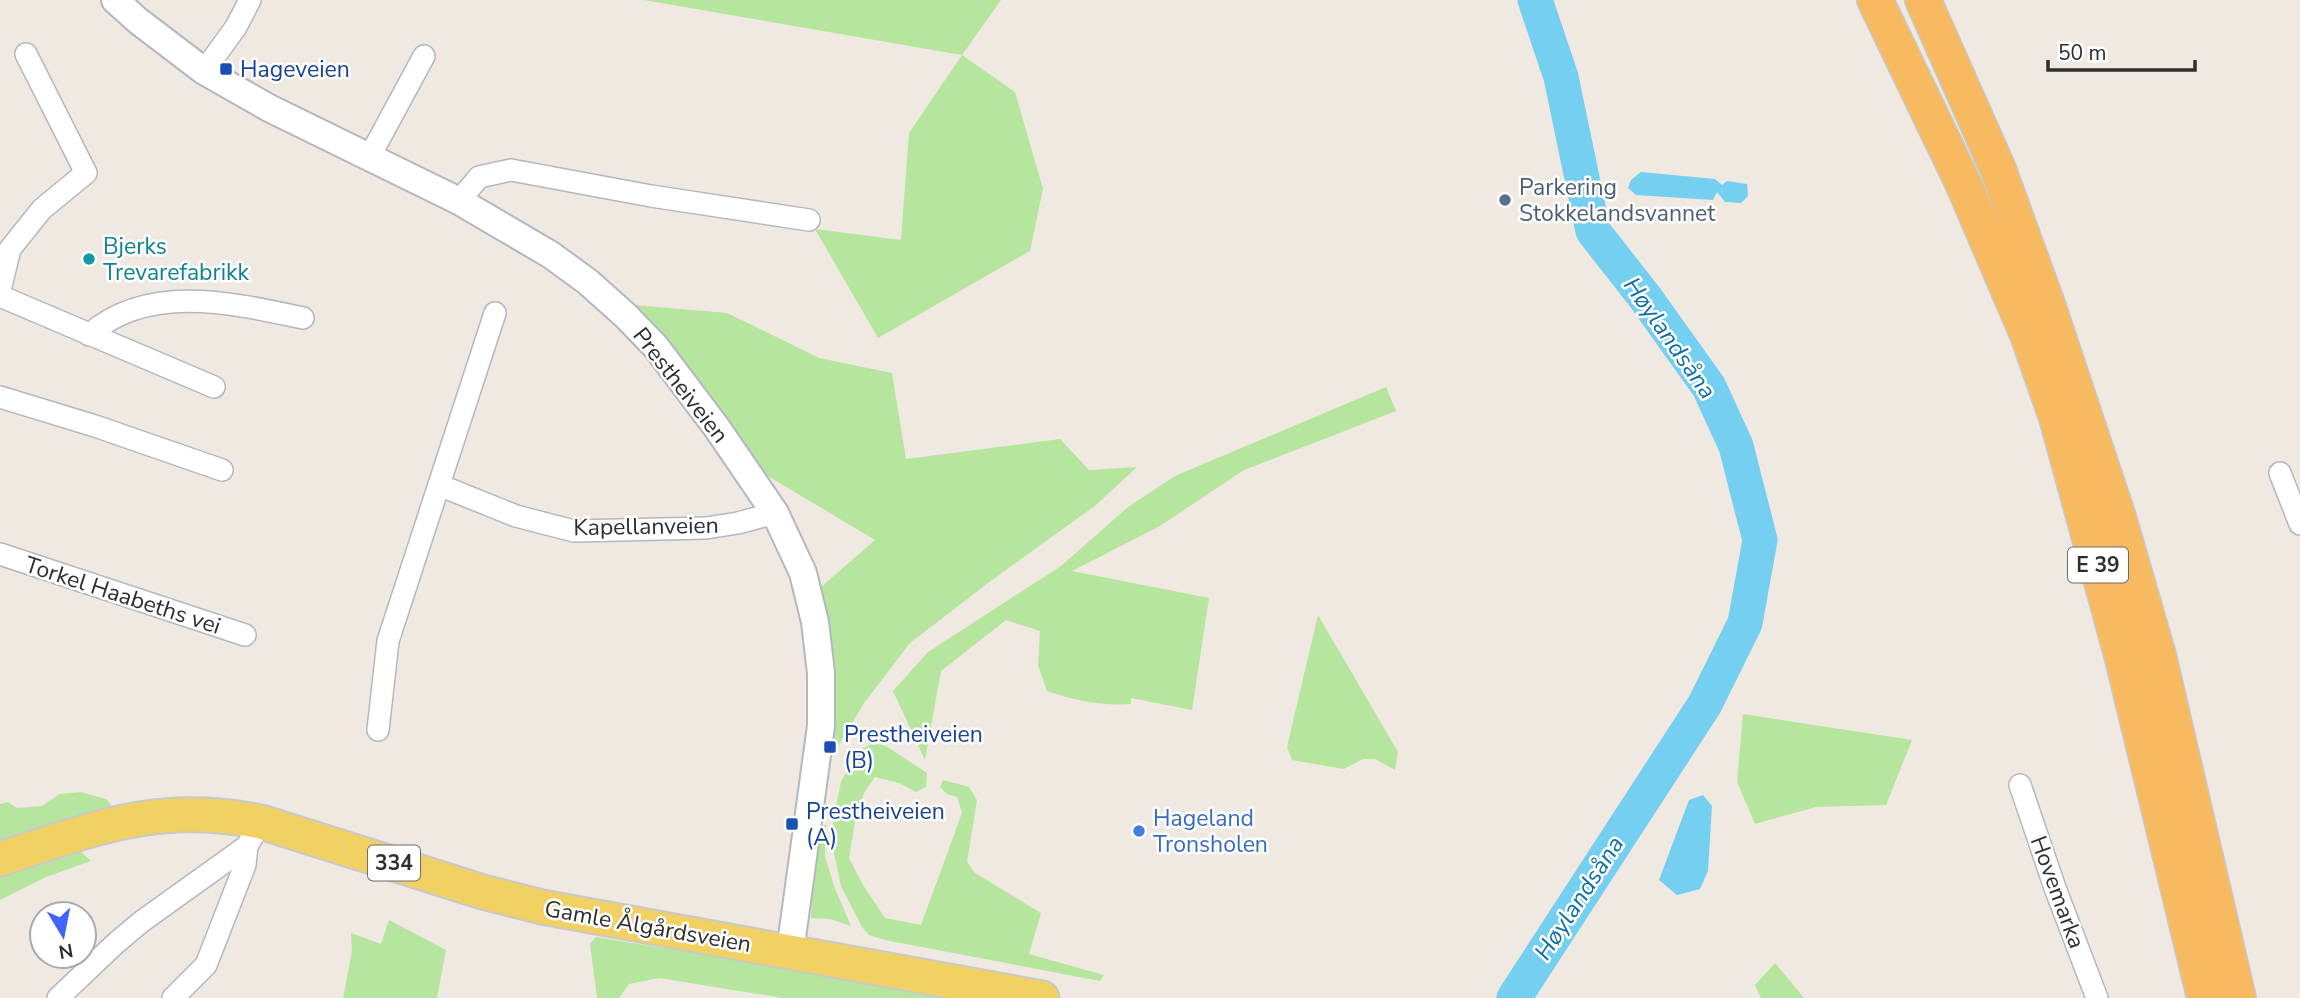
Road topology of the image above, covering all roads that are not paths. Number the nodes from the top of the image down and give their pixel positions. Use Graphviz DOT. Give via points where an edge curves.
graph roads {
  1 [pos="115,0"];
  2 [pos="1875,0"];
  3 [pos="1923,0"];
  4 [pos="248,1"];
  5 [pos="26,54"];
  6 [pos="424,56"];
  7 [pos="204,71"];
  8 [pos="370,156"];
  9 [pos="460,201"];
  10 [pos="809,220"];
  11 [pos="0,290"];
  12 [pos="0,296"];
  13 [pos="495,313"];
  14 [pos="303,318"];
  15 [pos="89,335"];
  16 [pos="214,387"];
  17 [pos="0,397"];
  18 [pos="222,470"];
  19 [pos="2280,473"];
  20 [pos="439,485"];
  21 [pos="775,513"];
  22 [pos="2300,524"];
  23 [pos="0,554"];
  24 [pos="245,635"];
  25 [pos="378,730"];
  26 [pos="2020,785"];
  27 [pos="254,834"];
  28 [pos="0,859"];
  29 [pos="790,952"];
  30 [pos="58,998"];
  31 [pos="173,998"];
  32 [pos="1042,998"];
  33 [pos="2097,998"];
  34 [pos="2205,998"];
  35 [pos="2238,998"];
  1 -- 7 [label="street, Prestheiveien"];
  2 -- 34 [label="highway, E 39" via="1963,183 2028,335 2057,418 2123,659"];
  3 -- 35 [label="highway, E 39" via="2014,211 2118,517 2158,655"];
  4 -- 7 [label="street" via="236,27"];
  5 -- 11 [label="street" via="86,173 42,209 10,249"];
  6 -- 8 [label="street"];
  7 -- 8 [label="street, Prestheiveien"];
  8 -- 9 [label="street, Prestheiveien"];
  9 -- 10 [label="street" via="479,177 510,170"];
  9 -- 21 [label="street, Prestheiveien" via="551,255 626,316 656,346"];
  12 -- 15 [label="street"];
  13 -- 20 [label="street"];
  14 -- 15 [label="street" via="255,307 175,301 121,312"];
  15 -- 16 [label="street"];
  17 -- 18 [label="street"];
  19 -- 22 [label="street"];
  20 -- 21 [label="street, Kapellanveien" via="516,516 574,531 706,528"];
  20 -- 25 [label="street" via="388,641"];
  21 -- 29 [label="street, Prestheiveien" via="803,573 821,673 821,726"];
  23 -- 24 [label="street, Torkel Haabeths vei"];
  26 -- 33 [label="street, Hovemarka"];
  27 -- 28 [label="main road, Gamle Ålgårdsveien / 334" via="237,817 193,813 145,817"];
  27 -- 29 [label="main road, Gamle Ålgårdsveien / 334" via="542,907"];
  27 -- 30 [label="street" via="133,929"];
  27 -- 31 [label="street" via="212,951 200,972"];
  29 -- 32 [label="main road, Gamle Ålgårdsveien / 334"];
}
